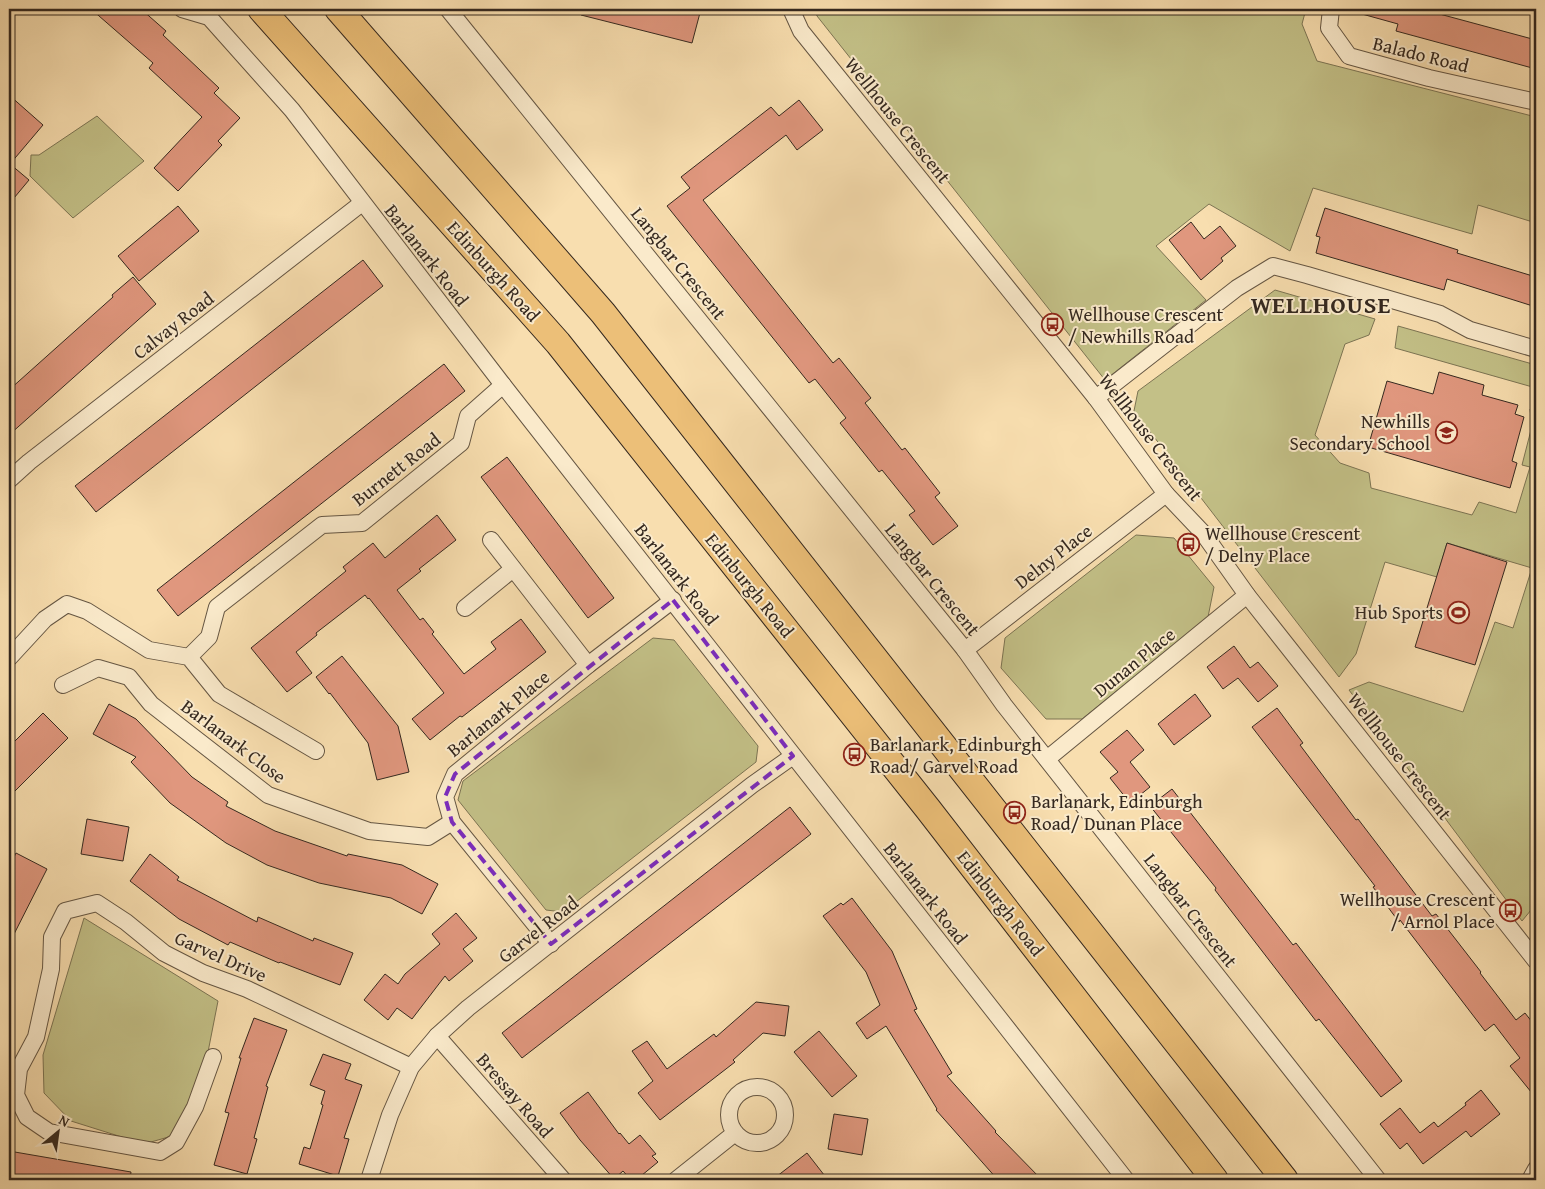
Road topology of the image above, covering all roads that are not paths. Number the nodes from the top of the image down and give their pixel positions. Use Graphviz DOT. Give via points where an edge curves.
graph roads {
  1 [pos="182,9"];
  2 [pos="261,9"];
  3 [pos="338,9"];
  4 [pos="790,9"];
  5 [pos="1331,9"];
  6 [pos="455,11"];
  7 [pos="1536,102"];
  8 [pos="362,203"];
  9 [pos="1536,349"];
  10 [pos="504,385"];
  11 [pos="1096,398"];
  12 [pos="9,480"];
  13 [pos="1166,494"];
  14 [pos="491,540"];
  15 [pos="514,569"];
  16 [pos="1247,595"];
  17 [pos="673,600"];
  18 [pos="465,608"];
  19 [pos="965,650"];
  20 [pos="189,657"];
  21 [pos="9,658"];
  22 [pos="588,665"];
  23 [pos="63,685"];
  24 [pos="316,750"];
  25 [pos="793,756"];
  26 [pos="1047,759"];
  27 [pos="452,822"];
  28 [pos="551,944"];
  29 [pos="1536,960"];
  30 [pos="437,1036"];
  31 [pos="213,1057"];
  32 [pos="411,1067"];
  33 [pos="735,1133"];
  34 [pos="1536,1169"];
  35 [pos="369,1180"];
  36 [pos="564,1180"];
  37 [pos="676,1180"];
  38 [pos="1126,1180"];
  39 [pos="1215,1180"];
  40 [pos="1285,1180"];
  41 [pos="1378,1180"];
  42 [pos="1530,1180"];
  1 -- 8 [label="street, Barlanark Road" via="209,17 292,110"];
  2 -- 39 [label="main road, Edinburgh Road" via="558,343 928,809"];
  3 -- 40 [label="main road" via="603,313"];
  4 -- 11 [label="street, Wellhouse Crescent" via="801,31"];
  5 -- 7 [label="street, Balado Road" via="1329,28 1349,56"];
  6 -- 19 [label="street, Langbar Crescent"];
  8 -- 10 [label="street, Barlanark Road"];
  8 -- 12 [label="street, Calvay Road"];
  9 -- 11 [label="street" via="1470,330 1440,314 1273,266 1237,288"];
  10 -- 17 [label="street, Barlanark Road"];
  10 -- 20 [label="street, Burnett Road" via="468,416 460,443 362,524 322,525 217,607 209,637"];
  11 -- 13 [label="street, Wellhouse Crescent"];
  13 -- 16 [label="street, Wellhouse Crescent" via="1203,533"];
  13 -- 19 [label="street, Delny Place"];
  14 -- 15 [label="street"];
  15 -- 18 [label="street"];
  15 -- 22 [label="street"];
  16 -- 26 [label="street, Dunan Place"];
  16 -- 29 [label="street, Wellhouse Crescent"];
  17 -- 22 [label="street, Barlanark Place"];
  17 -- 25 [label="street, Barlanark Road"];
  19 -- 26 [label="street, Langbar Crescent"];
  20 -- 21 [label="street" via="149,650 87,611 67,604 46,618"];
  20 -- 24 [label="street" via="219,694"];
  22 -- 27 [label="street, Barlanark Place" via="455,774 445,797"];
  23 -- 27 [label="street, Barlanark Close" via="98,668 129,677 152,704 268,796 369,831 428,837"];
  25 -- 28 [label="street, Garvel Road"];
  25 -- 38 [label="street, Barlanark Road"];
  26 -- 41 [label="street, Langbar Crescent"];
  27 -- 28 [label="street, Barlanark Place"];
  28 -- 30 [label="street, Garvel Road"];
  30 -- 32 [label="street, Garvel Road"];
  30 -- 36 [label="street, Bressay Road"];
  31 -- 32 [label="street, Garvel Drive" via="195,1108 176,1142 160,1152 49,1132 27,1117 16,1095 19,1070 36,1037 51,969 52,937 64,911 97,903 164,953"];
  32 -- 35 [label="street, Garvel Road" via="390,1115"];
  33 -- 37 [label="street"];
  34 -- 42 [label="street"];
}
